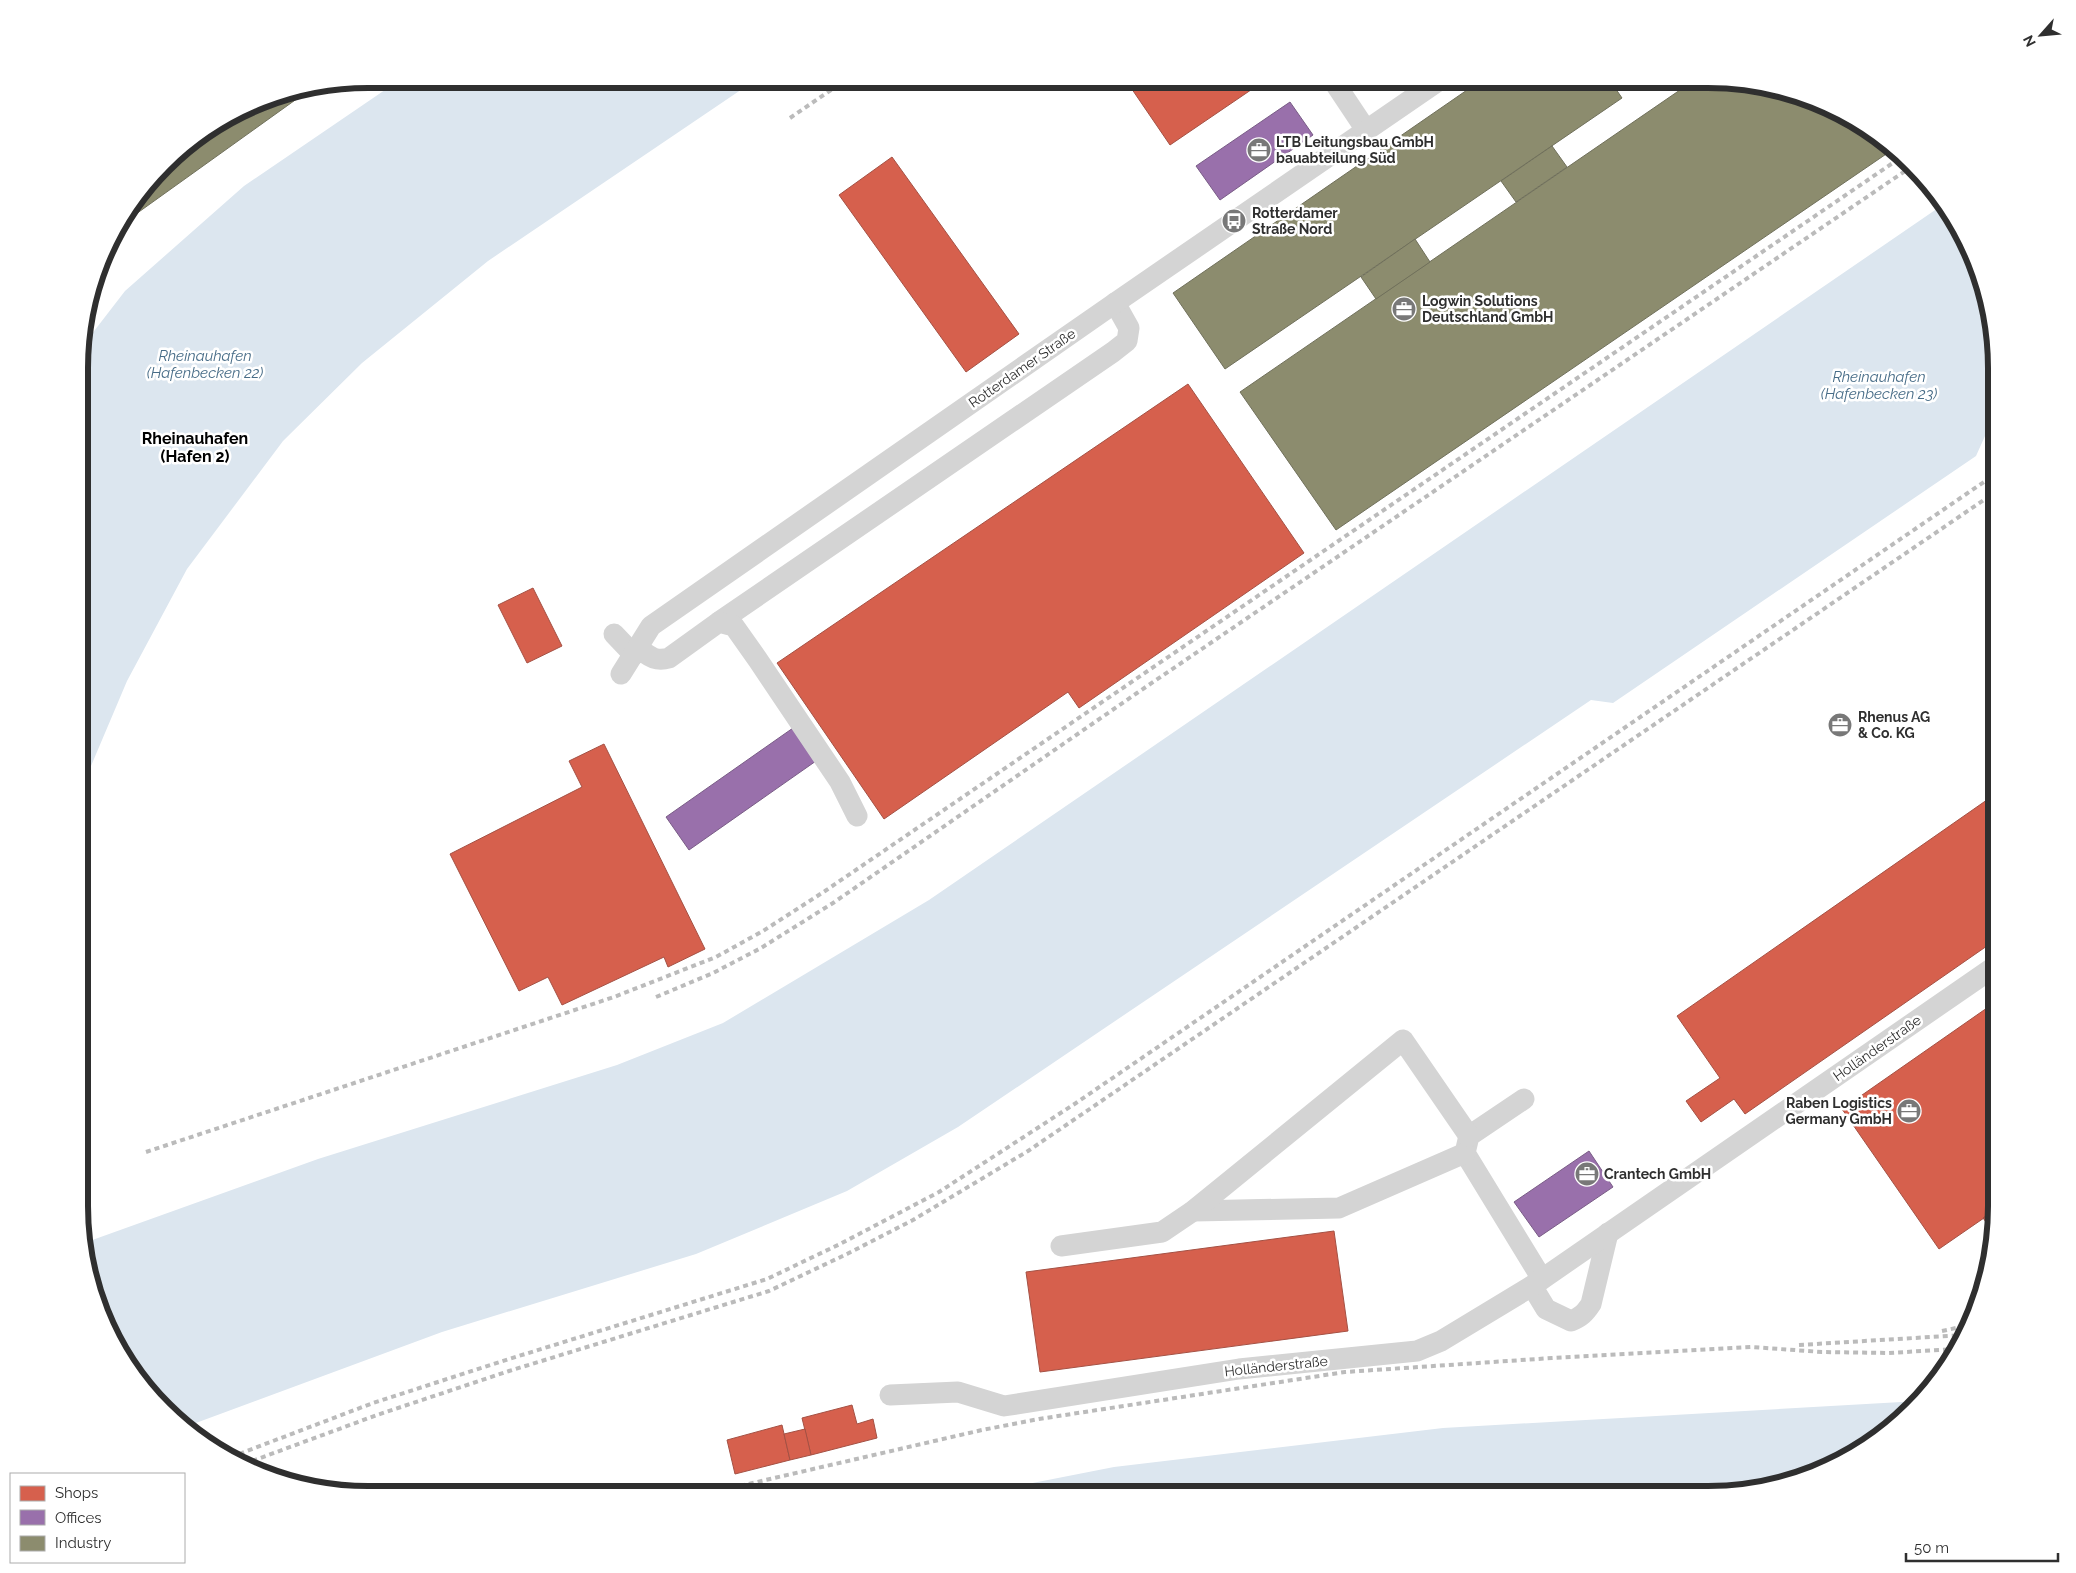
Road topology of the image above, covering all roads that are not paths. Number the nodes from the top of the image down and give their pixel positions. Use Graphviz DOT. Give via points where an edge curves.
graph roads {
  1 [pos="1338,88"];
  2 [pos="1428,88"];
  3 [pos="1366,130"];
  4 [pos="1115,303"];
  5 [pos="718,622"];
  6 [pos="614,634"];
  7 [pos="636,652"];
  8 [pos="621,674"];
  9 [pos="857,816"];
  10 [pos="1988,971"];
  11 [pos="1524,1099"];
  12 [pos="1467,1144"];
  13 [pos="1193,1211"];
  14 [pos="1608,1234"];
  15 [pos="1061,1246"];
  16 [pos="1537,1282"];
  17 [pos="890,1395"];
  1 -- 3 [label="street"];
  2 -- 3 [label="street, Rotterdamer Straße"];
  3 -- 4 [label="street, Rotterdamer Straße"];
  4 -- 5 [label="street" via="1129,328 1127,341"];
  4 -- 7 [label="street, Rotterdamer Straße" via="651,626"];
  5 -- 7 [label="street" via="669,658 652,659"];
  5 -- 9 [label="street" via="734,626 840,782"];
  6 -- 7 [label="street"];
  7 -- 8 [label="street, Rotterdamer Straße"];
  10 -- 14 [label="street, Holländerstraße"];
  11 -- 12 [label="street"];
  12 -- 13 [label="street" via="1339,1208"];
  12 -- 13 [label="street" via="1403,1040"];
  12 -- 16 [label="street"];
  13 -- 15 [label="street" via="1162,1232"];
  14 -- 16 [label="street, Holländerstraße"];
  14 -- 16 [label="street" via="1591,1304 1579,1318 1570,1320 1546,1309"];
  16 -- 17 [label="street, Holländerstraße" via="1440,1341 1417,1351 1239,1369 1004,1406 958,1392"];
}
